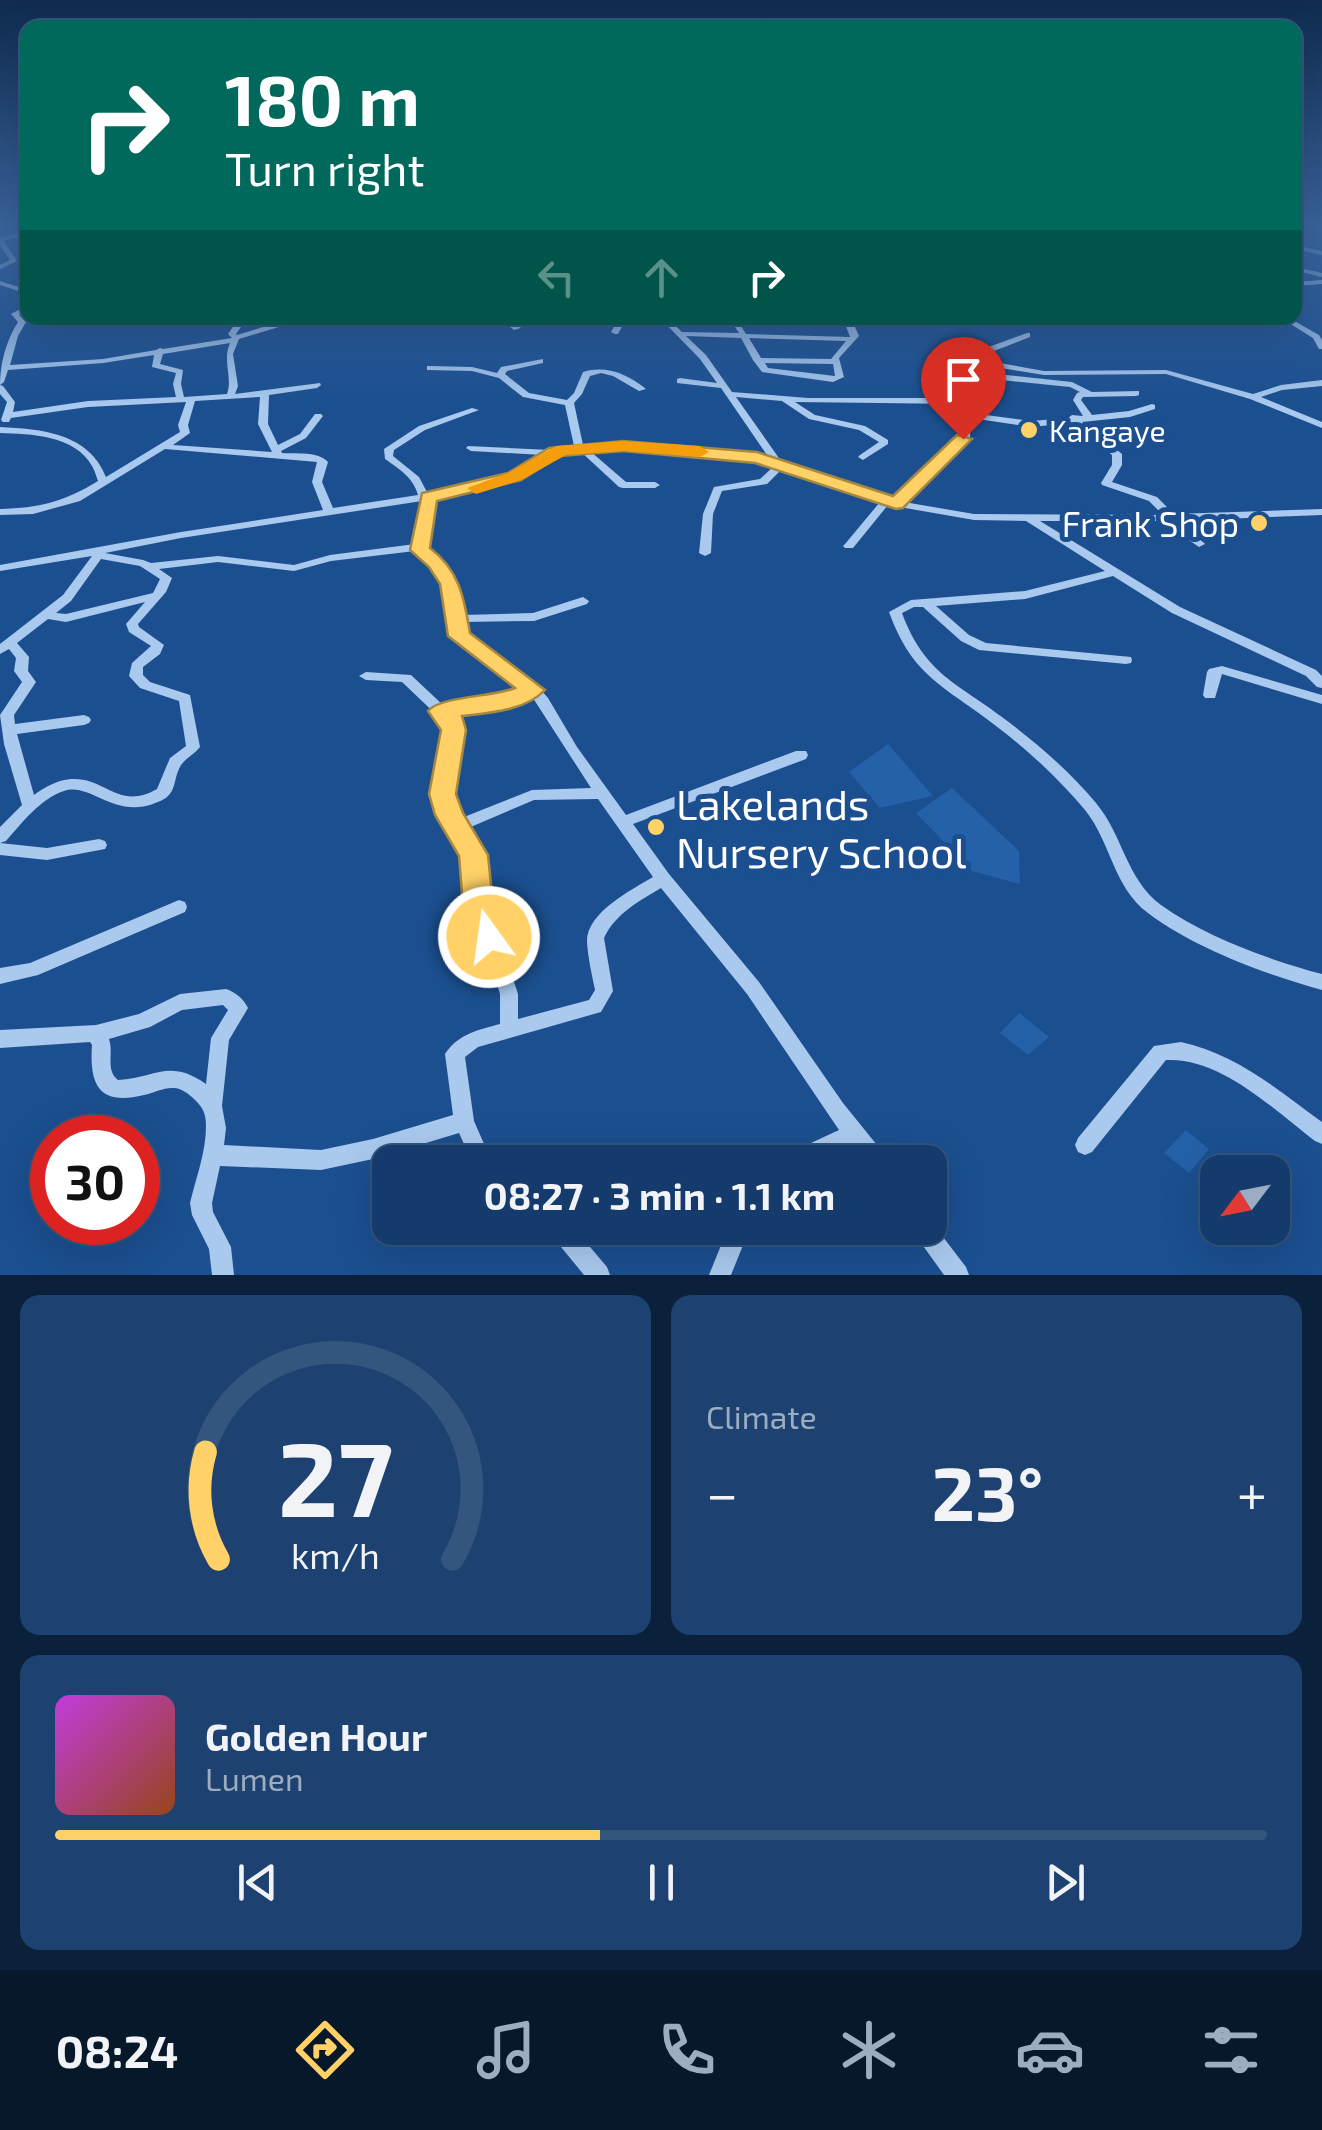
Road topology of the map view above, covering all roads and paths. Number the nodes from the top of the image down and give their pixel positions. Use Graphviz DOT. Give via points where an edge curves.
graph roads {
  1 [pos="20,325"];
  2 [pos="238,325"];
  3 [pos="278,325"];
  4 [pos="512,325"];
  5 [pos="619,325"];
  6 [pos="672,325"];
  7 [pos="737,325"];
  8 [pos="850,325"];
  9 [pos="1296,325"];
  10 [pos="516,328"];
  11 [pos="615,332"];
  12 [pos="684,334"];
  13 [pos="743,335"];
  14 [pos="1027,335"];
  15 [pos="235,339"];
  16 [pos="854,339"];
  17 [pos="1322,348"];
  18 [pos="160,350"];
  19 [pos="756,360"];
  20 [pos="540,361"];
  21 [pos="836,362"];
  22 [pos="973,362"];
  23 [pos="8,368"];
  24 [pos="430,368"];
  25 [pos="962,373"];
  26 [pos="501,376"];
  27 [pos="680,381"];
  28 [pos="1322,383"];
  29 [pos="317,385"];
  30 [pos="720,386"];
  31 [pos="642,388"];
  32 [pos="1,390"];
  33 [pos="266,392"];
  34 [pos="1088,393"];
  35 [pos="1136,393"];
  36 [pos="729,394"];
  37 [pos="230,397"];
  38 [pos="1253,397"];
  39 [pos="783,398"];
  40 [pos="186,400"];
  41 [pos="966,401"];
  42 [pos="569,403"];
  43 [pos="1152,408"];
  44 [pos="476,410"];
  45 [pos="10,415"];
  46 [pos="967,415"];
  47 [pos="318,416"];
  48 [pos="1088,416"];
  49 [pos="1072,418"];
  50 [pos="1322,425"];
  51 [pos="0,428"];
  52 [pos="166,447"];
  53 [pos="471,448"];
  54 [pos="581,448"];
  55 [pos="278,452"];
  56 [pos="552,453"];
  57 [pos="863,457"];
  58 [pos="779,463"];
  59 [pos="95,464"];
  60 [pos="124,468"];
  61 [pos="102,480"];
  62 [pos="655,485"];
  63 [pos="426,497"];
  64 [pos="892,502"];
  65 [pos="330,511"];
  66 [pos="0,512"];
  67 [pos="1322,512"];
  68 [pos="1168,518"];
  69 [pos="1028,519"];
  70 [pos="1199,544"];
  71 [pos="848,546"];
  72 [pos="420,547"];
  73 [pos="100,552"];
  74 [pos="706,553"];
  75 [pos="152,566"];
  76 [pos="0,568"];
  77 [pos="1113,572"];
  78 [pos="157,595"];
  79 [pos="582,602"];
  80 [pos="927,604"];
  81 [pos="47,615"];
  82 [pos="457,619"];
  83 [pos="5,646"];
  84 [pos="1126,660"];
  85 [pos="366,676"];
  86 [pos="1322,684"];
  87 [pos="532,690"];
  88 [pos="1210,694"];
  89 [pos="1322,700"];
  90 [pos="440,711"];
  91 [pos="84,720"];
  92 [pos="8,730"];
  93 [pos="801,756"];
  94 [pos="604,793"];
  95 [pos="30,807"];
  96 [pos="624,822"];
  97 [pos="6,824"];
  98 [pos="457,826"];
  99 [pos="0,837"];
  100 [pos="99,844"];
  101 [pos="0,849"];
  102 [pos="663,879"];
  103 [pos="179,907"];
  104 [pos="0,976"];
  105 [pos="1322,982"];
  106 [pos="509,1031"];
  107 [pos="96,1034"];
  108 [pos="0,1039"];
  109 [pos="214,1102"];
  110 [pos="464,1122"];
  111 [pos="855,1133"];
  112 [pos="1322,1134"];
  113 [pos="474,1145"];
  114 [pos="829,1145"];
  115 [pos="865,1145"];
  116 [pos="1085,1145"];
  117 [pos="212,1156"];
  118 [pos="574,1245"];
  119 [pos="732,1245"];
  120 [pos="936,1245"];
  121 [pos="223,1275"];
  122 [pos="598,1275"];
  123 [pos="720,1275"];
  124 [pos="958,1275"];
  1 -- 23 [label="street" via="9,345"];
  2 -- 15 [label="street"];
  3 -- 15 [label="street"];
  4 -- 10 [label="street"];
  5 -- 11 [label="street"];
  6 -- 12 [label="street"];
  7 -- 13 [label="street"];
  8 -- 16 [label="street"];
  9 -- 17 [label="street"];
  12 -- 13 [label="street"];
  12 -- 30 [label="street"];
  13 -- 16 [label="street"];
  13 -- 19 [label="street"];
  14 -- 22 [label="street"];
  15 -- 18 [label="street"];
  15 -- 37 [label="street"];
  16 -- 21 [label="street"];
  18 -- 23 [label="street"];
  18 -- 40 [label="street" via="155,365 180,372 177,384"];
  19 -- 21 [label="street"];
  19 -- 21 [label="street" via="772,372 834,379 840,377"];
  20 -- 26 [label="street" via="504,369"];
  22 -- 25 [label="street"];
  22 -- 38 [label="street" via="1044,373 1166,372"];
  23 -- 32 [label="street"];
  24 -- 26 [label="street"];
  25 -- 34 [label="street" via="1072,385"];
  25 -- 41 [label="street" via="954,380"];
  26 -- 42 [label="street" via="526,394"];
  27 -- 30 [label="street"];
  28 -- 38 [label="street"];
  29 -- 33 [label="street"];
  30 -- 36 [label="street"];
  31 -- 42 [label="street" via="594,370"];
  32 -- 45 [label="street" via="12,402"];
  33 -- 37 [label="street"];
  33 -- 55 [label="street" via="263,424"];
  34 -- 35 [label="street"];
  34 -- 48 [label="street" via="1076,400"];
  36 -- 39 [label="street"];
  36 -- 58 [label="street"];
  37 -- 40 [label="street"];
  38 -- 50 [label="street"];
  39 -- 41 [label="street"];
  39 -- 57 [label="street" via="812,417 862,428 884,442"];
  40 -- 45 [label="street"];
  40 -- 52 [label="street" via="186,433"];
  41 -- 46 [label="street"];
  42 -- 54 [label="street"];
  43 -- 48 [label="street"];
  44 -- 63 [label="street" via="422,428 389,449 388,457 411,473"];
  45 -- 51 [label="street"];
  46 -- 49 [label="street" via="1020,423"];
  46 -- 64 [label="street" via="967,435"];
  47 -- 55 [label="street" via="304,436"];
  48 -- 49 [label="street"];
  49 -- 68 [label="street" via="1118,454 1106,483 1153,499"];
  51 -- 59 [label="street" via="54,435"];
  52 -- 55 [label="street"];
  52 -- 60 [label="street"];
  53 -- 56 [label="street"];
  54 -- 56 [label="street"];
  54 -- 58 [label="street" via="646,446"];
  54 -- 62 [label="street" via="623,485"];
  55 -- 65 [label="street" via="322,460 316,482"];
  56 -- 63 [label="street" via="515,476"];
  58 -- 64 [label="street"];
  58 -- 74 [label="street" via="763,482 718,489 708,514"];
  59 -- 60 [label="street"];
  59 -- 61 [label="street"];
  60 -- 61 [label="street"];
  61 -- 66 [label="street" via="76,499"];
  63 -- 65 [label="street"];
  63 -- 72 [label="street"];
  64 -- 69 [label="street" via="938,514"];
  64 -- 71 [label="street"];
  65 -- 73 [label="street"];
  67 -- 68 [label="street"];
  68 -- 69 [label="street"];
  68 -- 70 [label="street"];
  69 -- 77 [label="street"];
  72 -- 75 [label="street" via="294,568 218,558"];
  72 -- 82 [label="street" via="450,584"];
  73 -- 75 [label="street"];
  73 -- 76 [label="street"];
  73 -- 81 [label="street"];
  75 -- 78 [label="street" via="166,578"];
  77 -- 80 [label="street" via="1025,595"];
  77 -- 86 [label="street"];
  78 -- 81 [label="street" via="66,618"];
  78 -- 95 [label="street" via="132,624 158,645 136,676 145,686 185,698 194,747 174,763 158,796 115,802 69,783"];
  79 -- 82 [label="street" via="534,618"];
  80 -- 84 [label="street" via="982,647"];
  80 -- 105 [label="street" via="896,612 926,668 1011,731 1090,806 1143,900 1218,942"];
  81 -- 83 [label="street"];
  82 -- 87 [label="street" via="464,642"];
  83 -- 92 [label="street" via="23,656 28,682 9,710"];
  85 -- 90 [label="street" via="406,678"];
  87 -- 90 [label="street" via="502,703"];
  87 -- 94 [label="street"];
  88 -- 89 [label="street" via="1213,674 1222,670"];
  90 -- 98 [label="street" via="454,730 442,794"];
  91 -- 92 [label="street"];
  92 -- 95 [label="street"];
  93 -- 96 [label="street"];
  94 -- 96 [label="street"];
  94 -- 98 [label="street" via="532,796"];
  95 -- 97 [label="street"];
  96 -- 102 [label="street"];
  97 -- 99 [label="street"];
  98 -- 106 [label="street" via="474,855 477,894 509,994"];
  100 -- 101 [label="street" via="47,854"];
  102 -- 106 [label="street" via="597,930 604,991 598,1002"];
  102 -- 111 [label="street" via="753,988"];
  103 -- 104 [label="street" via="32,970"];
  106 -- 110 [label="street" via="472,1040 455,1054"];
  107 -- 108 [label="street"];
  107 -- 109 [label="street" via="104,1085 137,1091 173,1078"];
  107 -- 109 [label="street" via="180,1002 226,997 239,1008 220,1038"];
  109 -- 117 [label="street"];
  110 -- 113 [label="street"];
  110 -- 117 [label="street" via="349,1156"];
  111 -- 114 [label="street"];
  111 -- 115 [label="street"];
  112 -- 116 [label="street" via="1222,1064 1184,1048 1161,1052"];
  117 -- 121 [label="street" via="201,1203 220,1247"];
  118 -- 122 [label="street"];
  119 -- 123 [label="street"];
  120 -- 124 [label="street"];
}
